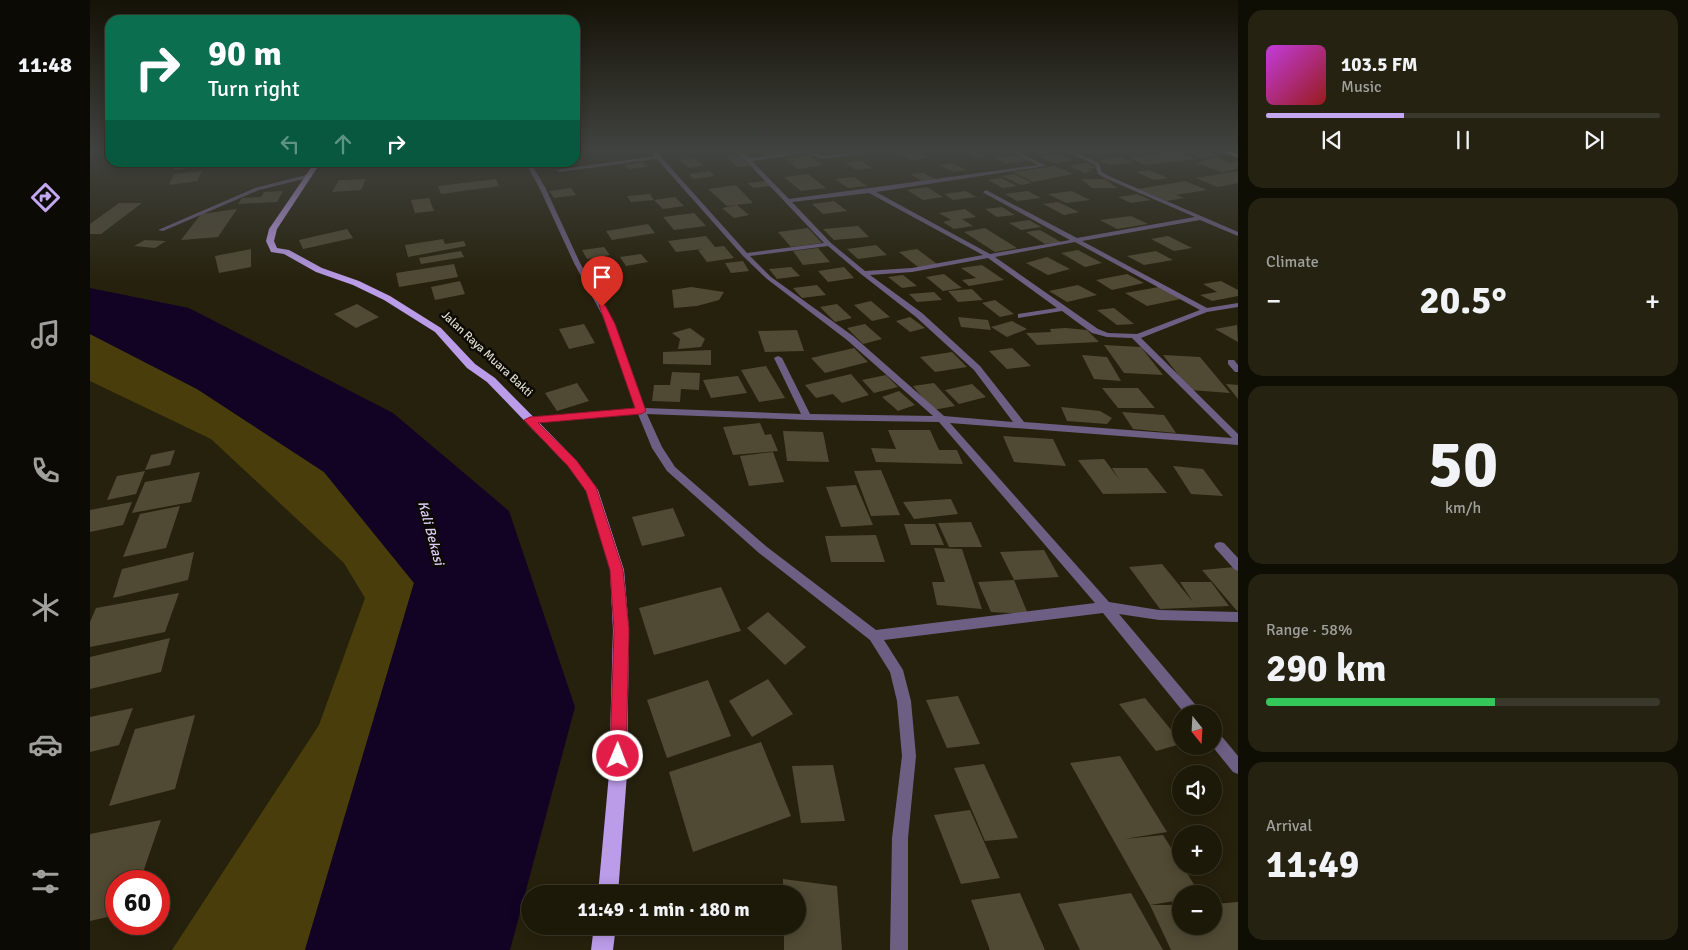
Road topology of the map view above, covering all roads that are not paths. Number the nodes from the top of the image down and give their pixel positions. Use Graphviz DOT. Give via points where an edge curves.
graph roads {
  1 [pos="245,194"];
  2 [pos="297,194"];
  3 [pos="545,194"];
  4 [pos="692,194"];
  5 [pos="781,194"];
  6 [pos="849,194"];
  7 [pos="874,194"];
  8 [pos="990,194"];
  9 [pos="1147,194"];
  10 [pos="788,201"];
  11 [pos="1201,218"];
  12 [pos="161,230"];
  13 [pos="1238,234"];
  14 [pos="1079,242"];
  15 [pos="829,244"];
  16 [pos="745,255"];
  17 [pos="989,256"];
  18 [pos="863,273"];
  19 [pos="1238,305"];
  20 [pos="1064,309"];
  21 [pos="1206,310"];
  22 [pos="1021,316"];
  23 [pos="1138,336"];
  24 [pos="778,358"];
  25 [pos="1231,362"];
  26 [pos="1238,370"];
  27 [pos="641,411"];
  28 [pos="807,417"];
  29 [pos="942,419"];
  30 [pos="530,420"];
  31 [pos="1020,424"];
  32 [pos="1238,440"];
  33 [pos="1220,546"];
  34 [pos="1238,566"];
  35 [pos="1106,607"];
  36 [pos="1238,617"];
  37 [pos="874,636"];
  38 [pos="1187,705"];
  39 [pos="1222,748"];
  40 [pos="1238,767"];
  41 [pos="609,885"];
  42 [pos="604,935"];
  43 [pos="602,950"];
  44 [pos="899,950"];
  1 -- 12 [label="street"];
  2 -- 30 [label="main road, Jalan Raya Muara Bakti" via="273,229 270,241 274,250 286,252 319,270 356,283 416,314 438,330 471,366 491,380"];
  3 -- 27 [label="street" via="577,263 611,324"];
  4 -- 16 [label="street"];
  5 -- 10 [label="street"];
  6 -- 10 [label="street"];
  7 -- 17 [label="street"];
  8 -- 14 [label="street"];
  9 -- 11 [label="street"];
  10 -- 15 [label="street"];
  11 -- 13 [label="street"];
  11 -- 14 [label="street"];
  14 -- 17 [label="street"];
  14 -- 21 [label="street"];
  15 -- 16 [label="street"];
  15 -- 18 [label="street"];
  16 -- 29 [label="street" via="769,278 850,338"];
  17 -- 18 [label="street" via="912,270"];
  17 -- 20 [label="street"];
  18 -- 31 [label="street" via="919,315 977,368"];
  19 -- 21 [label="street"];
  20 -- 22 [label="street"];
  20 -- 23 [label="street" via="1101,334"];
  21 -- 23 [label="street"];
  23 -- 32 [label="street" via="1136,338 1152,355"];
  24 -- 28 [label="street"];
  25 -- 26 [label="street"];
  27 -- 28 [label="street"];
  27 -- 30 [label="street"];
  27 -- 37 [label="street" via="658,448 690,488 763,550"];
  28 -- 29 [label="street"];
  29 -- 31 [label="street"];
  29 -- 35 [label="street"];
  30 -- 41 [label="main road, Jalan Raya Muara Bakti" via="572,463 592,490 617,570 622,630 618,774"];
  31 -- 32 [label="street"];
  33 -- 34 [label="street"];
  35 -- 36 [label="street" via="1159,615"];
  35 -- 37 [label="street"];
  35 -- 38 [label="street"];
  37 -- 44 [label="street" via="896,670 904,701 909,756 900,838"];
  39 -- 40 [label="street"];
  42 -- 43 [label="main road"];
}
